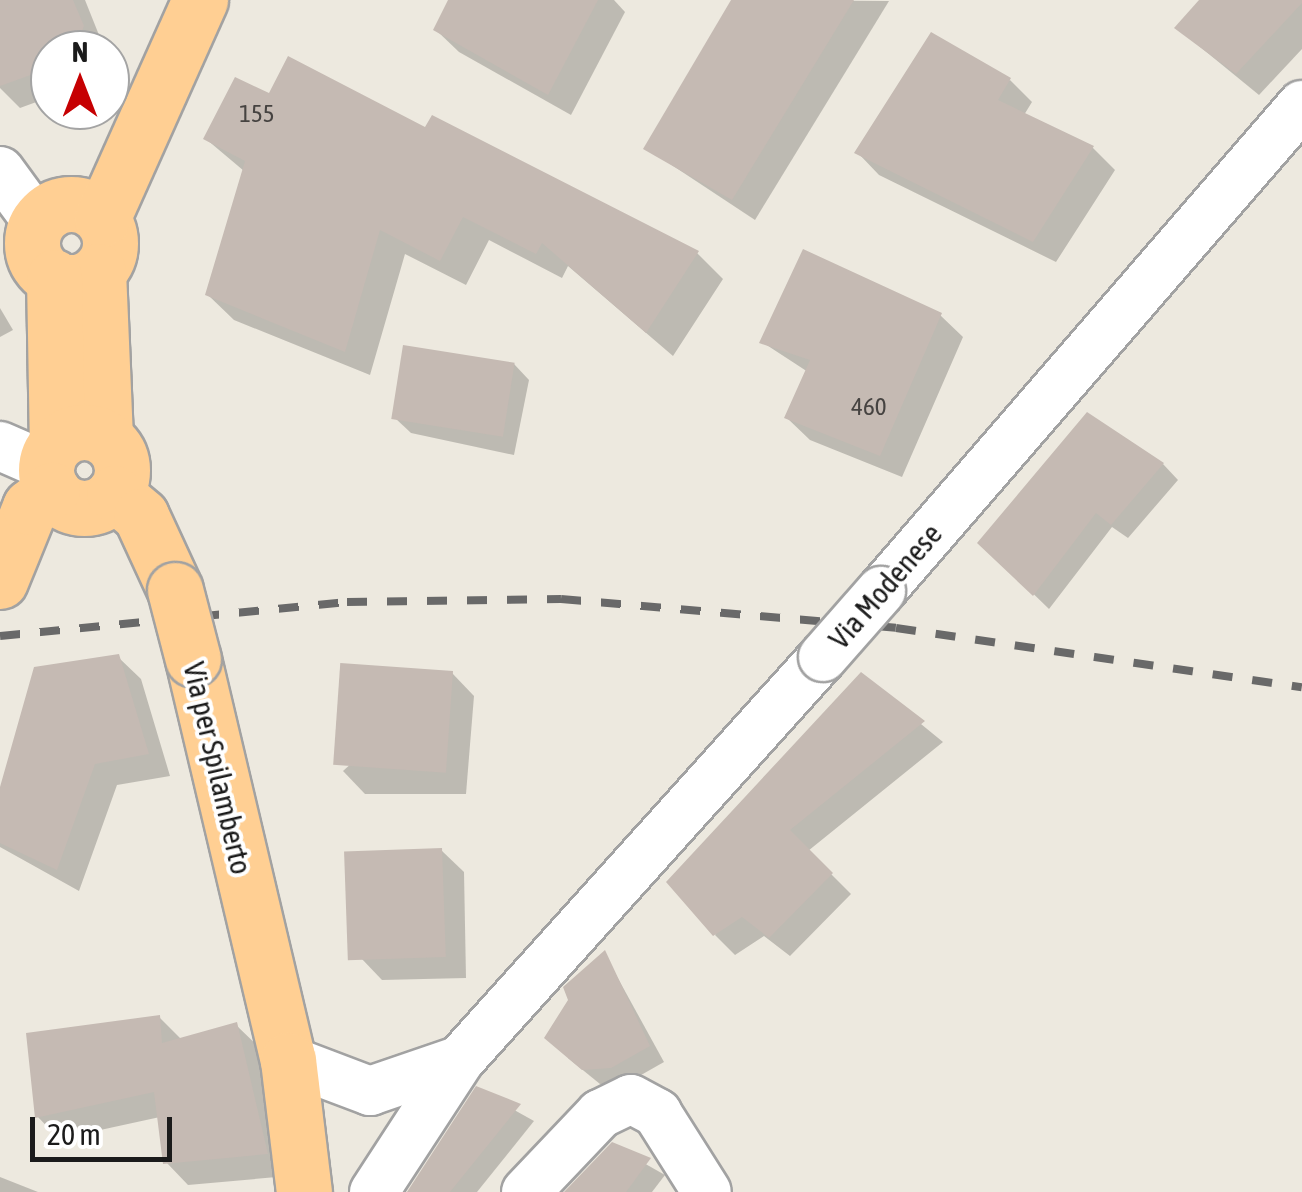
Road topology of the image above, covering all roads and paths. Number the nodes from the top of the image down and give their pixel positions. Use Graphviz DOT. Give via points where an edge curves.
graph roads {
  1 [pos="200,0"];
  2 [pos="1302,105"];
  3 [pos="0,171"];
  4 [pos="38,222"];
  5 [pos="84,256"];
  6 [pos="52,457"];
  7 [pos="0,581"];
  8 [pos="288,1060"];
  9 [pos="460,1060"];
  10 [pos="304,1192"];
  11 [pos="374,1192"];
  12 [pos="526,1192"];
  13 [pos="707,1192"];
  1 -- 5 [label="main road"];
  2 -- 9 [label="street, Via Modenese, bridge" via="824,658"];
  3 -- 4 [label="street"];
  4 -- 5 [label="main road" via="69,204"];
  5 -- 6 [label="main road"];
  6 -- 7 [label="main road"];
  6 -- 8 [label="main road, Via per Spilamberto, bridge" via="82,508 114,494 141,516 175,590"];
  8 -- 9 [label="street, Via Modenese" via="370,1092"];
  8 -- 10 [label="main road"];
  9 -- 11 [label="street, Via Modenese"];
  12 -- 13 [label="street" via="600,1114 631,1100 657,1113"];
}
